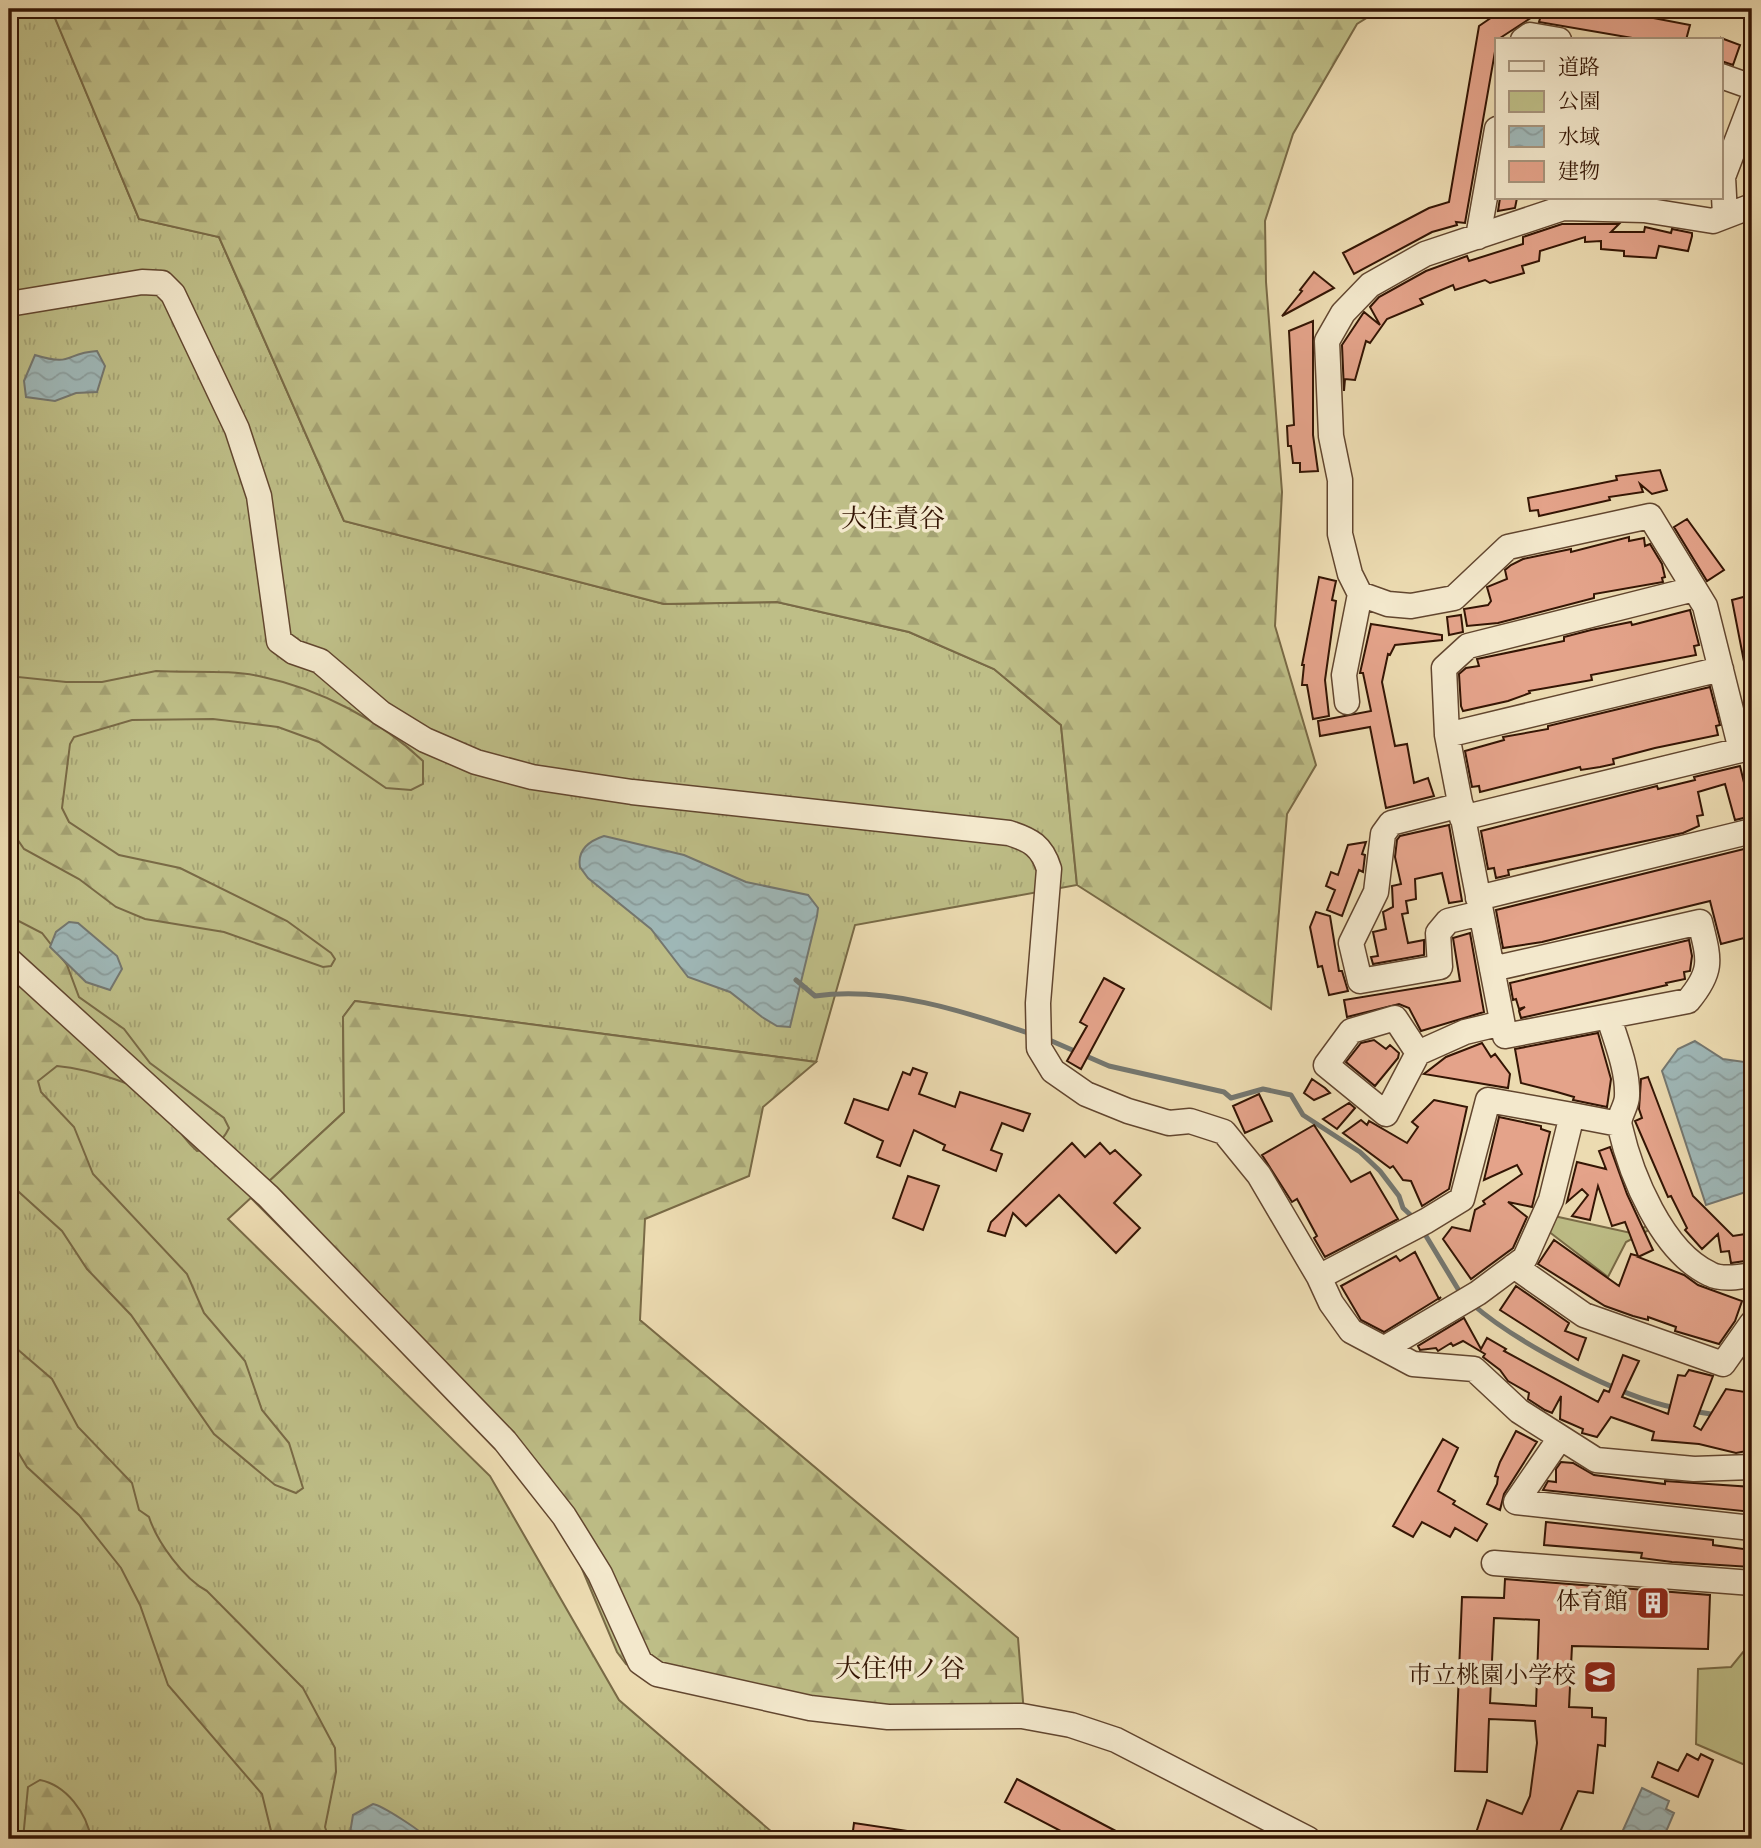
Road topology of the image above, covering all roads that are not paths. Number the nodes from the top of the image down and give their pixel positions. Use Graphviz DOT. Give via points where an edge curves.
graph roads {
  1 [pos="1526,38"];
  2 [pos="1547,38"];
  3 [pos="1722,76"];
  4 [pos="1752,88"];
  5 [pos="1752,101"];
  6 [pos="1495,140"];
  7 [pos="1564,203"];
  8 [pos="1645,204"];
  9 [pos="1752,206"];
  10 [pos="1725,215"];
  11 [pos="1478,237"];
  12 [pos="9,304"];
  13 [pos="1695,589"];
  14 [pos="1360,594"];
  15 [pos="1721,669"];
  16 [pos="1347,702"];
  17 [pos="1447,735"];
  18 [pos="1461,812"];
  19 [pos="1752,831"];
  20 [pos="1480,905"];
  21 [pos="9,960"];
  22 [pos="1492,970"];
  23 [pos="1609,1018"];
  24 [pos="1502,1023"];
  25 [pos="1418,1054"];
  26 [pos="1572,1115"];
  27 [pos="1619,1124"];
  28 [pos="1514,1266"];
  29 [pos="1752,1276"];
  30 [pos="1319,1277"];
  31 [pos="1752,1323"];
  32 [pos="1385,1348"];
  33 [pos="1560,1438"];
  34 [pos="1752,1467"];
  35 [pos="1752,1528"];
  36 [pos="1494,1563"];
  37 [pos="1752,1583"];
  38 [pos="1308,1839"];
  1 -- 2 [label="street"];
  3 -- 4 [label="street"];
  5 -- 10 [label="street" via="1723,177"];
  6 -- 11 [label="street"];
  7 -- 8 [label="street"];
  7 -- 11 [label="street"];
  8 -- 10 [label="street" via="1713,220"];
  9 -- 10 [label="street"];
  11 -- 14 [label="street" via="1425,254 1370,285 1343,313 1326,341 1331,436 1340,480 1340,534"];
  12 -- 30 [label="street" via="142,282 162,283 173,294 237,429 259,496 279,641 320,662 381,713 425,740 476,762 632,793 1009,833 1032,840 1044,853 1049,869 1038,1003 1039,1048 1053,1072 1086,1094 1128,1111 1224,1132 1259,1175"];
  13 -- 14 [label="street" via="1650,516 1508,547 1454,598 1411,606"];
  13 -- 15 [label="street" via="1705,606"];
  13 -- 17 [label="street" via="1468,646 1444,668"];
  14 -- 16 [label="street" via="1344,675"];
  15 -- 17 [label="street"];
  15 -- 18 [label="street" via="1741,750"];
  17 -- 18 [label="street"];
  18 -- 20 [label="street"];
  18 -- 20 [label="street" via="1391,823 1383,834 1376,892 1351,943 1360,981 1440,967 1438,933 1448,921"];
  19 -- 20 [label="street"];
  20 -- 22 [label="street"];
  21 -- 38 [label="street" via="268,1196 505,1441 564,1516 600,1574 640,1662 657,1674 810,1708 888,1717 1022,1716 1072,1725 1116,1741"];
  22 -- 23 [label="street" via="1700,922 1710,963 1702,985 1688,1001"];
  22 -- 24 [label="street"];
  23 -- 24 [label="street" via="1505,1036"];
  23 -- 27 [label="street" via="1626,1075 1627,1100"];
  24 -- 25 [label="street" via="1465,1032"];
  26 -- 27 [label="street"];
  26 -- 28 [label="street" via="1540,1230 1525,1258"];
  26 -- 30 [label="street" via="1488,1100 1462,1199"];
  27 -- 29 [label="street" via="1643,1193 1666,1237 1712,1276"];
  28 -- 31 [label="street" via="1584,1315 1723,1364"];
  28 -- 32 [label="street"];
  30 -- 32 [label="street" via="1351,1331"];
  32 -- 33 [label="street" via="1413,1364 1474,1369 1519,1411"];
  33 -- 34 [label="street" via="1596,1460 1694,1469"];
  33 -- 35 [label="street" via="1516,1502"];
  36 -- 37 [label="street"];
}
